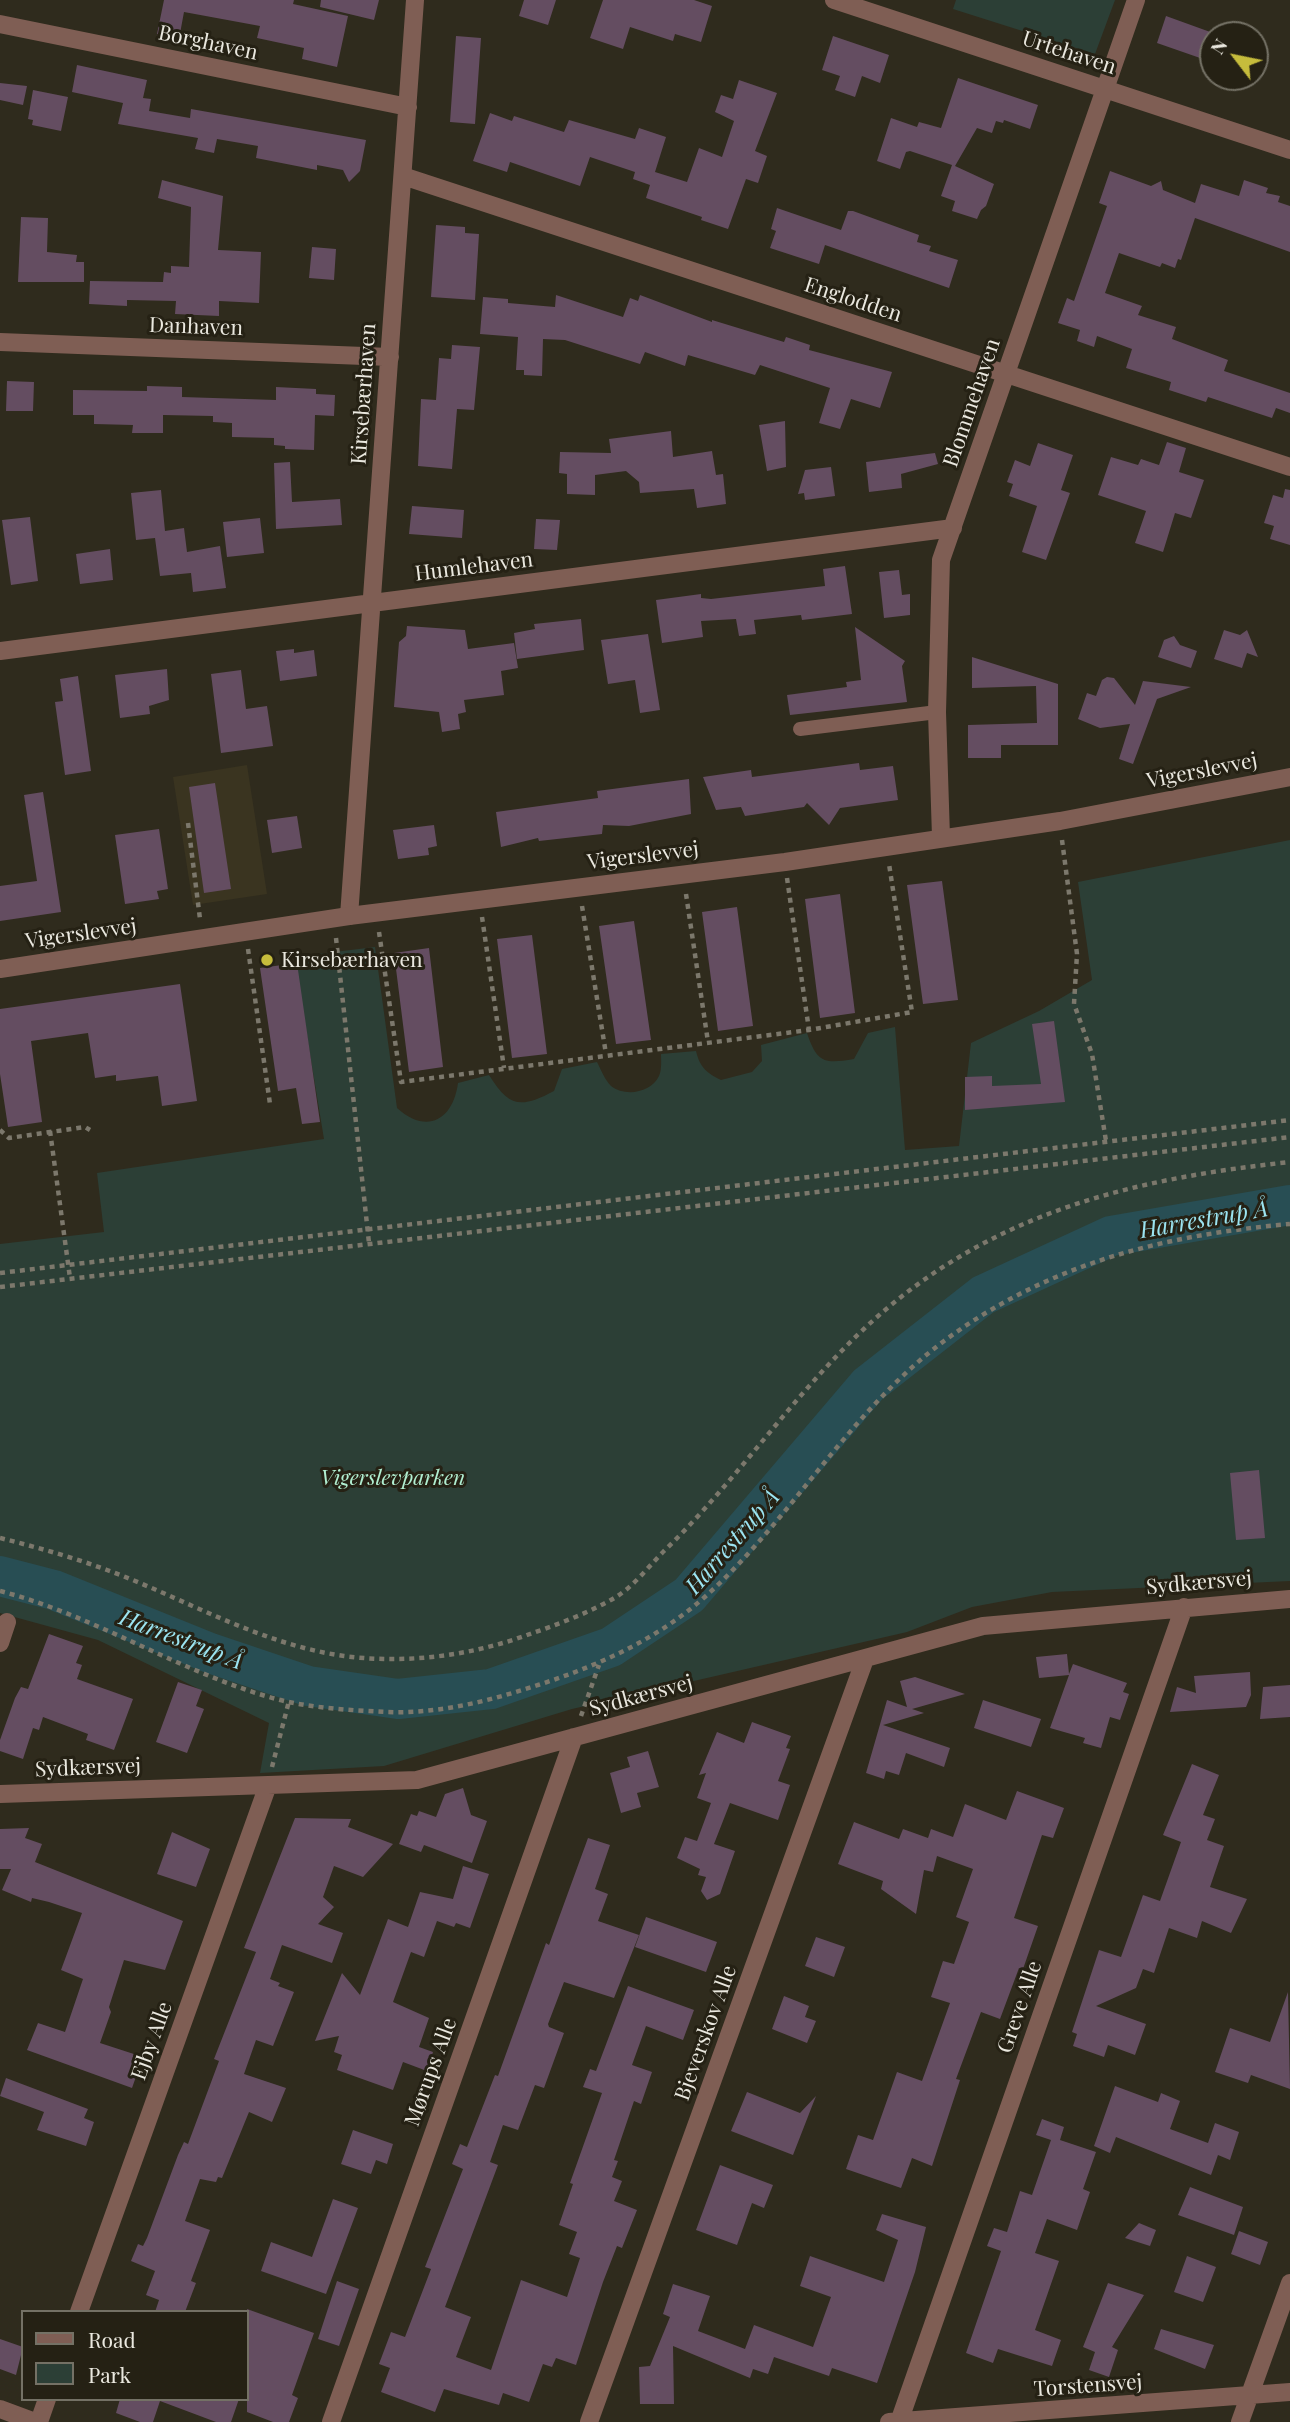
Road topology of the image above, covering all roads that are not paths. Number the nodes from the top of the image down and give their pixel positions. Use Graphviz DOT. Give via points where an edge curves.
graph roads {
  1 [pos="415,0"];
  2 [pos="834,0"];
  3 [pos="1136,0"];
  4 [pos="0,24"];
  5 [pos="1106,88"];
  6 [pos="408,107"];
  7 [pos="1290,150"];
  8 [pos="403,176"];
  9 [pos="0,342"];
  10 [pos="390,357"];
  11 [pos="1006,374"];
  12 [pos="1290,467"];
  13 [pos="953,528"];
  14 [pos="372,604"];
  15 [pos="0,651"];
  16 [pos="937,712"];
  17 [pos="800,729"];
  18 [pos="1290,777"];
  19 [pos="941,837"];
  20 [pos="341,917"];
  21 [pos="0,969"];
  22 [pos="1290,1599"];
  23 [pos="1184,1606"];
  24 [pos="7,1622"];
  25 [pos="0,1643"];
  26 [pos="865,1658"];
  27 [pos="574,1737"];
  28 [pos="268,1785"];
  29 [pos="0,1794"];
  30 [pos="1290,2283"];
  31 [pos="80,2310"];
  32 [pos="1290,2392"];
  33 [pos="1250,2394"];
  34 [pos="46,2401"];
  35 [pos="0,2409"];
  36 [pos="37,2422"];
  37 [pos="331,2422"];
  38 [pos="590,2422"];
  39 [pos="889,2422"];
  40 [pos="899,2422"];
  41 [pos="1240,2422"];
  1 -- 6 [label="street, Kirsebærhaven"];
  2 -- 5 [label="street, Urtehaven"];
  3 -- 5 [label="street, Blommehaven"];
  4 -- 6 [label="street, Borghaven"];
  5 -- 7 [label="street, Urtehaven"];
  5 -- 11 [label="street, Blommehaven"];
  6 -- 8 [label="street, Kirsebærhaven"];
  8 -- 10 [label="street, Kirsebærhaven"];
  8 -- 11 [label="street, Englodden"];
  9 -- 10 [label="street, Danhaven"];
  10 -- 14 [label="street, Kirsebærhaven"];
  11 -- 12 [label="street, Englodden"];
  11 -- 13 [label="street, Blommehaven"];
  13 -- 14 [label="street, Humlehaven"];
  13 -- 16 [label="street, Blommehaven" via="942,560"];
  14 -- 15 [label="street, Humlehaven"];
  14 -- 20 [label="street, Kirsebærhaven"];
  16 -- 17 [label="lane"];
  16 -- 19 [label="street, Blommehaven"];
  18 -- 19 [label="street, Vigerslevvej" via="1060,821"];
  19 -- 20 [label="street, Vigerslevvej" via="785,862"];
  20 -- 21 [label="street, Vigerslevvej"];
  22 -- 23 [label="street, Sydkærsvej"];
  23 -- 26 [label="street, Sydkærsvej" via="983,1626"];
  23 -- 40 [label="street, Greve Alle"];
  24 -- 25 [label="street"];
  26 -- 27 [label="street, Sydkærsvej"];
  26 -- 38 [label="street, Bjeverskov Alle"];
  27 -- 28 [label="street, Sydkærsvej" via="417,1780"];
  27 -- 37 [label="street, Mørups Alle"];
  28 -- 29 [label="street, Sydkærsvej"];
  28 -- 31 [label="street, Ejby Alle"];
  30 -- 33 [label="street"];
  32 -- 33 [label="street, Torstensvej"];
  33 -- 40 [label="street, Torstensvej"];
  33 -- 41 [label="street"];
  34 -- 36 [label="street"];
  35 -- 36 [label="street"];
  39 -- 40 [label="street, Torstensvej"];
}
